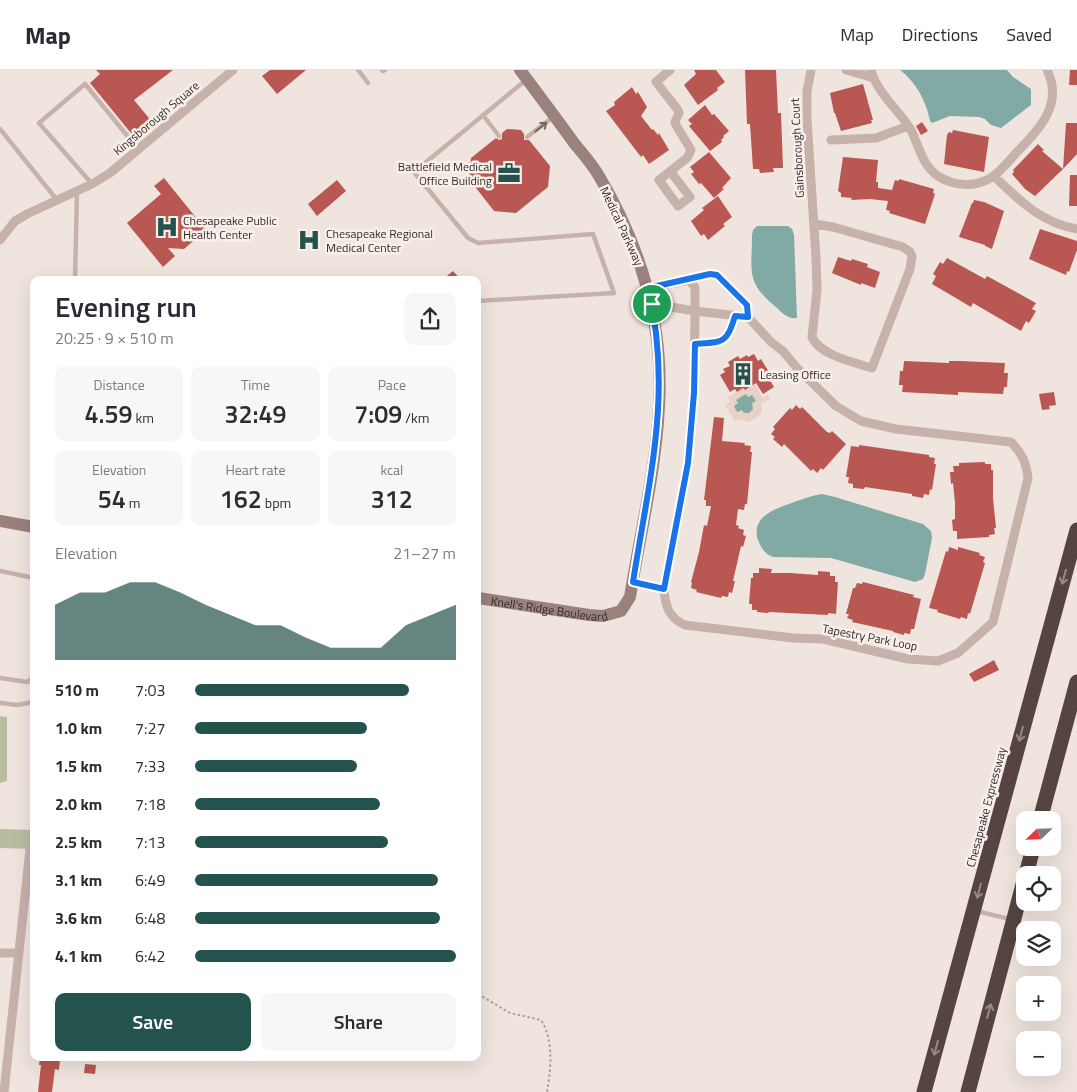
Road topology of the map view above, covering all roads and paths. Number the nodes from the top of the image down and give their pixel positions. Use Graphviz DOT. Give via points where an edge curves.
graph roads {
  1 [pos="233,70"];
  2 [pos="358,70"];
  3 [pos="670,70"];
  4 [pos="811,70"];
  5 [pos="846,70"];
  6 [pos="1047,70"];
  7 [pos="872,74"];
  8 [pos="523,75"];
  9 [pos="368,83"];
  10 [pos="483,115"];
  11 [pos="554,116"];
  12 [pos="908,126"];
  13 [pos="0,129"];
  14 [pos="499,136"];
  15 [pos="527,137"];
  16 [pos="831,140"];
  17 [pos="138,149"];
  18 [pos="670,171"];
  19 [pos="994,176"];
  20 [pos="92,184"];
  21 [pos="77,191"];
  22 [pos="57,200"];
  23 [pos="815,224"];
  24 [pos="1077,229"];
  25 [pos="0,240"];
  26 [pos="75,276"];
  27 [pos="690,280"];
  28 [pos="648,288"];
  29 [pos="481,301"];
  30 [pos="652,304"];
  31 [pos="695,311"];
  32 [pos="735,316"];
  33 [pos="748,317"];
  34 [pos="695,344"];
  35 [pos="0,521"];
  36 [pos="30,526"];
  37 [pos="1077,530"];
  38 [pos="0,571"];
  39 [pos="30,577"];
  40 [pos="633,582"];
  41 [pos="664,589"];
  42 [pos="481,598"];
  43 [pos="621,611"];
  44 [pos="0,678"];
  45 [pos="30,680"];
  46 [pos="1077,682"];
  47 [pos="0,702"];
  48 [pos="30,703"];
  49 [pos="1042,811"];
  50 [pos="30,848"];
  51 [pos="973,910"];
  52 [pos="1016,911"];
  53 [pos="1014,920"];
  54 [pos="0,952"];
  55 [pos="18,952"];
  56 [pos="481,996"];
  57 [pos="4,1092"];
  58 [pos="547,1092"];
  59 [pos="924,1092"];
  60 [pos="968,1092"];
  1 -- 17 [label="street, Kingsborough Square"];
  2 -- 9 [label="lane"];
  3 -- 18 [label="street" via="656,82 678,110 676,125 692,150 688,158"];
  4 -- 23 [label="street, Gainsborough Court" via="807,120"];
  5 -- 7 [label="street"];
  6 -- 19 [label="street" via="1052,87 1047,116 1035,134"];
  7 -- 12 [label="street"];
  8 -- 10 [label="lane"];
  8 -- 11 [label="street, Medical Parkway"];
  10 -- 14 [label="lane"];
  10 -- 29 [label="lane" via="414,172 468,238 478,243 593,234 614,293"];
  15 -- 11 [label="lane, one-way"];
  11 -- 28 [label="street, Medical Parkway" via="598,174 639,258"];
  12 -- 16 [label="street" via="876,138"];
  12 -- 19 [label="street" via="924,160 937,175 966,185"];
  13 -- 22 [label="lane"];
  17 -- 20 [label="street, Kingsborough Square"];
  17 -- 20 [label="lane" via="85,84 39,122"];
  19 -- 24 [label="street" via="1034,213 1051,222"];
  20 -- 21 [label="street, Kingsborough Square"];
  21 -- 22 [label="street, Kingsborough Square"];
  21 -- 26 [label="lane"];
  22 -- 25 [label="street, Kingsborough Square" via="15,221"];
  23 -- 23 [label="street, Gainsborough Court" via="817,290 812,337 823,350 872,368 912,256 903,248"];
  27 -- 28 [label="street"];
  27 -- 31 [label="street, Tapestry Park Loop" via="694,288"];
  27 -- 33 [label="lane" via="717,275 747,305"];
  28 -- 30 [label="street, Medical Parkway"];
  30 -- 31 [label="street"];
  30 -- 40 [label="street, Medical Parkway" via="660,366 659,406 654,459"];
  31 -- 32 [label="street"];
  31 -- 34 [label="street, Tapestry Park Loop"];
  32 -- 33 [label="street"];
  32 -- 34 [label="lane" via="728,335 722,340"];
  33 -- 41 [label="street, Tapestry Park Loop" via="836,406 861,422 1011,442 1020,452 1028,478 993,622 958,653 938,661 908,659 823,639 685,625 670,613"];
  34 -- 41 [label="street, Tapestry Park Loop" via="688,463"];
  35 -- 36 [label="street"];
  37 -- 51 [label="highway, Chesapeake Expressway, one-way"];
  38 -- 39 [label="lane"];
  40 -- 41 [label="lane"];
  40 -- 43 [label="street, Medical Parkway" via="630,597"];
  42 -- 43 [label="street, Knell's Ridge Boulevard" via="588,615 603,616"];
  44 -- 45 [label="lane"];
  46 -- 49 [label="highway"];
  47 -- 48 [label="lane" via="17,705"];
  50 -- 55 [label="street"];
  51 -- 53 [label="lane"];
  51 -- 59 [label="highway, Chesapeake Expressway, one-way"];
  52 -- 53 [label="highway"];
  60 -- 53 [label="highway, one-way"];
  54 -- 55 [label="street"];
  55 -- 57 [label="street"];
  56 -- 58 [label="path" via="510,1013 541,1020 547,1030 551,1068"];
}
